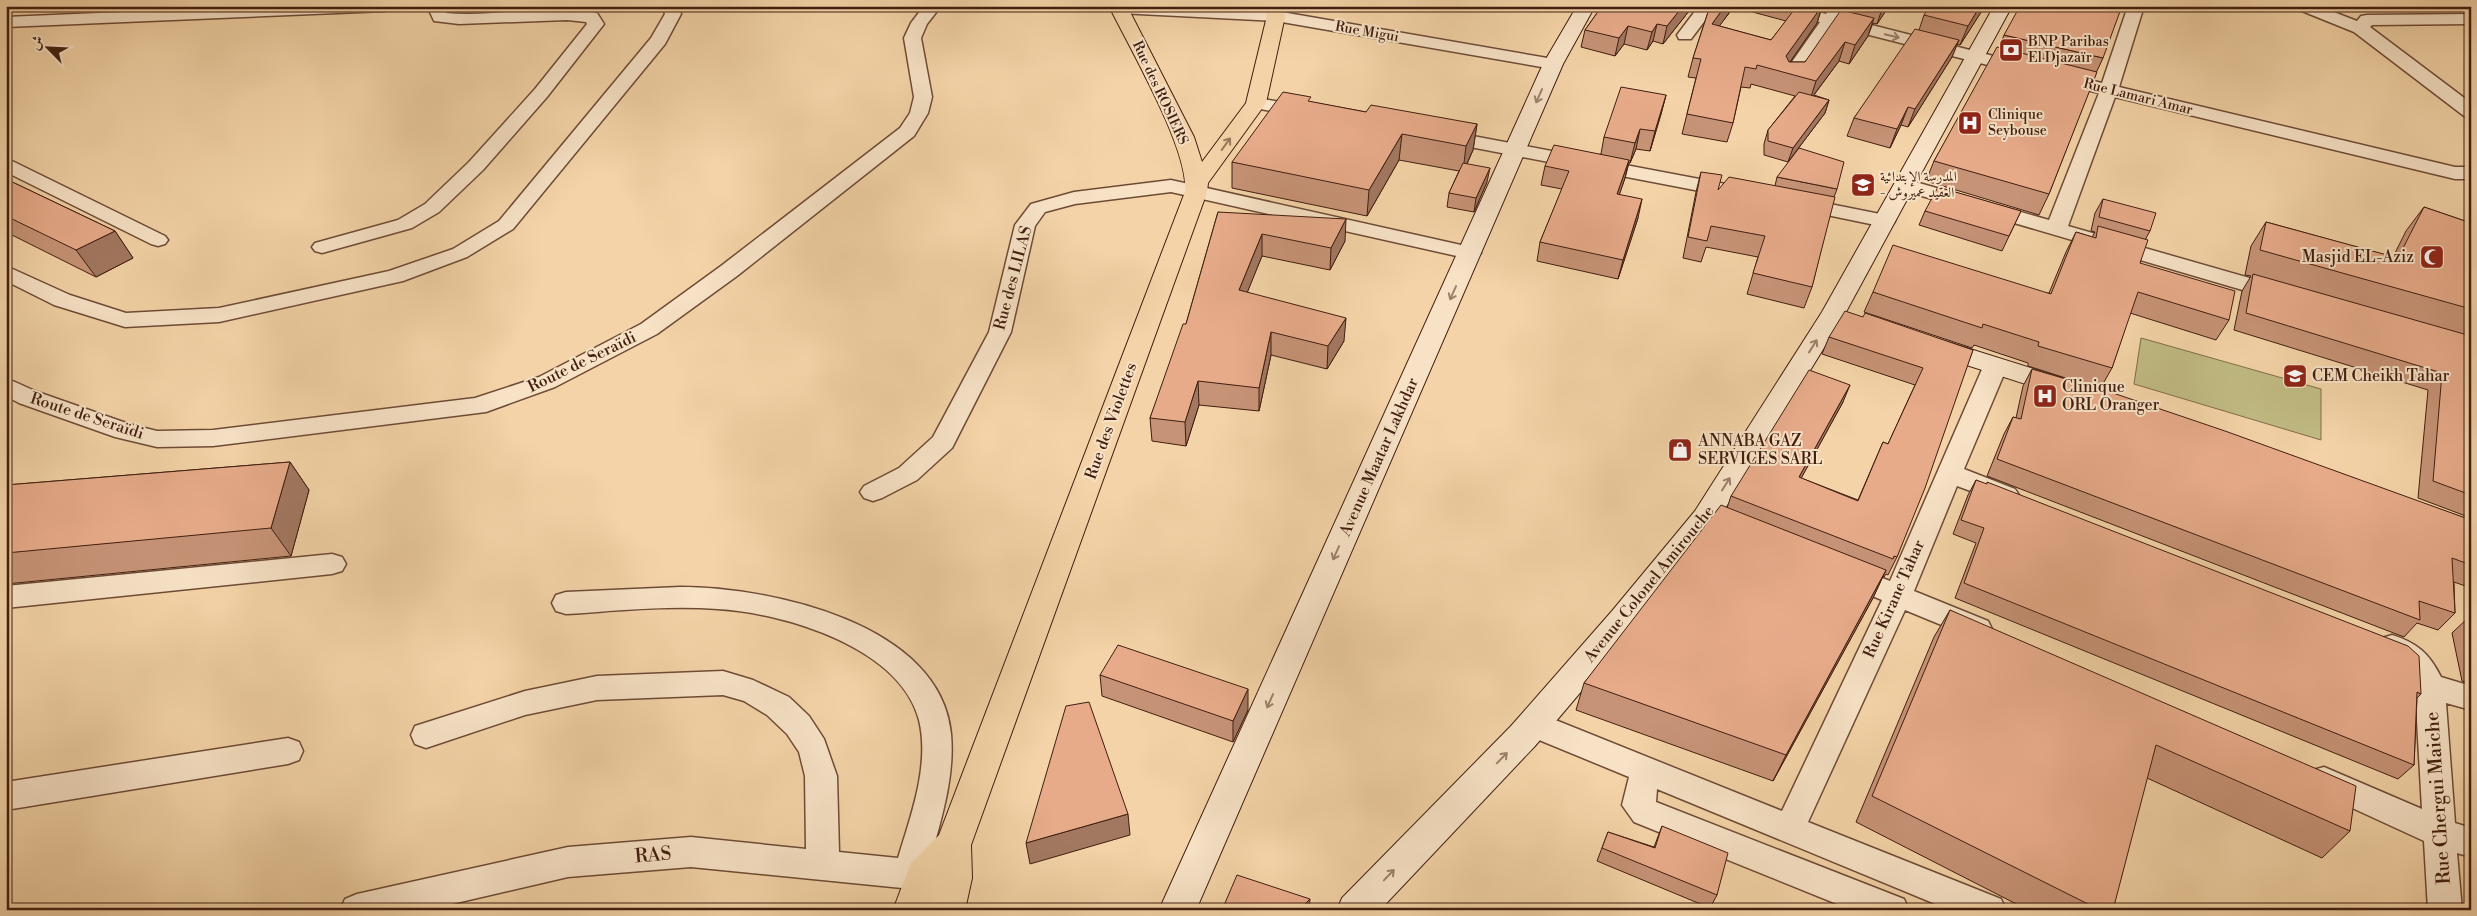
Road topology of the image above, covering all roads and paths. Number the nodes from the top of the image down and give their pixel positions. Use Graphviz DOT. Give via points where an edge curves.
graph roads {
  1 [pos="385,6"];
  2 [pos="444,6"];
  3 [pos="670,6"];
  4 [pos="933,6"];
  5 [pos="1318,6"];
  6 [pos="1586,6"];
  7 [pos="1708,6"];
  8 [pos="1777,6"];
  9 [pos="1840,6"];
  10 [pos="2003,6"];
  11 [pos="2136,6"];
  12 [pos="2303,6"];
  13 [pos="1118,7"];
  14 [pos="1274,11"];
  15 [pos="2471,19"];
  16 [pos="1830,20"];
  17 [pos="6,22"];
  18 [pos="2360,28"];
  19 [pos="1685,35"];
  20 [pos="1976,58"];
  21 [pos="1553,64"];
  22 [pos="1791,76"];
  23 [pos="2108,90"];
  24 [pos="1256,103"];
  25 [pos="2471,112"];
  26 [pos="1324,115"];
  27 [pos="1420,132"];
  28 [pos="1516,149"];
  29 [pos="6,164"];
  30 [pos="2471,173"];
  31 [pos="1905,185"];
  32 [pos="1197,188"];
  33 [pos="1749,194"];
  34 [pos="1778,200"];
  35 [pos="1885,220"];
  36 [pos="2056,230"];
  37 [pos="158,240"];
  38 [pos="322,247"];
  39 [pos="1470,253"];
  40 [pos="6,272"];
  41 [pos="2301,300"];
  42 [pos="1834,312"];
  43 [pos="1861,321"];
  44 [pos="1914,339"];
  45 [pos="1995,367"];
  46 [pos="6,386"];
  47 [pos="2090,395"];
  48 [pos="1949,473"];
  49 [pos="873,492"];
  50 [pos="2033,506"];
  51 [pos="1705,518"];
  52 [pos="1732,529"];
  53 [pos="332,564"];
  54 [pos="1824,566"];
  55 [pos="1898,595"];
  56 [pos="6,597"];
  57 [pos="566,603"];
  58 [pos="2368,637"];
  59 [pos="1998,638"];
  60 [pos="2430,686"];
  61 [pos="2471,698"];
  62 [pos="1533,724"];
  63 [pos="426,736"];
  64 [pos="288,751"];
  65 [pos="2298,768"];
  66 [pos="1646,770"];
  67 [pos="6,796"];
  68 [pos="1789,829"];
  69 [pos="2441,832"];
  70 [pos="2471,843"];
  71 [pos="823,866"];
  72 [pos="937,876"];
  73 [pos="357,910"];
  74 [pos="911,910"];
  75 [pos="1177,910"];
  76 [pos="1355,910"];
  77 [pos="1892,910"];
  78 [pos="1989,910"];
  79 [pos="2445,910"];
  1 -- 17 [label="street"];
  2 -- 38 [label="street" via="437,10 440,17 567,15 591,17 596,24 541,93 476,166 432,208 405,224"];
  3 -- 40 [label="street" via="673,14 659,40 506,225 460,253 395,276 219,315 125,320 62,300"];
  4 -- 46 [label="street, Route de Seraïdi" via="919,23 912,42 924,96 917,120 907,132 649,329 547,382 478,406 346,424 204,438 156,439 27,397"];
  5 -- 14 [label="street"];
  6 -- 21 [label="main road, Avenue Maatar Lakhdar"];
  7 -- 19 [label="street"];
  8 -- 16 [label="street, Rue Lamari Amar"];
  9 -- 16 [label="street"];
  10 -- 20 [label="main road, Avenue Colonel Amirouche"];
  11 -- 23 [label="street"];
  12 -- 18 [label="street"];
  13 -- 14 [label="street, Rue Migui"];
  13 -- 32 [label="main road, Rue des ROSIERS" via="1184,137"];
  14 -- 21 [label="street, Rue Migui"];
  14 -- 24 [label="main road, Rue des Violettes"];
  15 -- 18 [label="street" via="2367,20"];
  16 -- 20 [label="street, Rue Lamari Amar, one-way"];
  16 -- 22 [label="street"];
  18 -- 25 [label="street"];
  20 -- 23 [label="street, Rue Lamari Amar"];
  20 -- 31 [label="main road, Avenue Colonel Amirouche"];
  21 -- 28 [label="main road, Avenue Maatar Lakhdar, one-way"];
  23 -- 30 [label="street, Rue Lamari Amar" via="2454,173"];
  23 -- 36 [label="street"];
  24 -- 26 [label="street"];
  32 -- 24 [label="main road, Rue des Violettes, one-way"];
  27 -- 28 [label="street"];
  28 -- 33 [label="street"];
  28 -- 39 [label="main road, Avenue Maatar Lakhdar"];
  29 -- 37 [label="street"];
  31 -- 35 [label="main road, Avenue Colonel Amirouche"];
  31 -- 36 [label="street"];
  32 -- 39 [label="street, Rue des LILAS"];
  32 -- 49 [label="street, Rue des LILAS" via="1171,186 1074,198 1038,208 1025,225 1000,332 943,442 908,474"];
  32 -- 72 [label="main road, Rue des Violettes"];
  34 -- 35 [label="street"];
  35 -- 42 [label="main road, Avenue Colonel Amirouche"];
  36 -- 41 [label="street"];
  39 -- 75 [label="main road, Avenue Maatar Lakhdar, one-way"];
  42 -- 43 [label="main road"];
  51 -- 42 [label="main road, Avenue Colonel Amirouche, one-way"];
  44 -- 45 [label="main road"];
  45 -- 47 [label="main road"];
  45 -- 48 [label="street, Rue Kirane Tahar"];
  48 -- 50 [label="street"];
  48 -- 55 [label="street, Rue Kirane Tahar"];
  51 -- 52 [label="street"];
  51 -- 62 [label="main road, Avenue Colonel Amirouche"];
  53 -- 56 [label="street"];
  54 -- 55 [label="street"];
  55 -- 59 [label="street"];
  55 -- 68 [label="street, Rue Kirane Tahar"];
  57 -- 72 [label="street" via="718,598 790,611 884,652 908,673 926,700 936,731"];
  58 -- 60 [label="street, Rue Chergui Maiche" via="2405,651 2421,664"];
  60 -- 61 [label="street"];
  60 -- 69 [label="street, Rue Chergui Maiche"];
  62 -- 66 [label="street"];
  76 -- 62 [label="main road, Avenue Colonel Amirouche, one-way"];
  63 -- 71 [label="street" via="525,703 597,688 723,683 752,692 778,706 798,725 812,748 821,776"];
  64 -- 67 [label="street"];
  65 -- 69 [label="street"];
  66 -- 68 [label="street"];
  66 -- 77 [label="street" via="1638,805 1645,812"];
  68 -- 78 [label="street"];
  69 -- 70 [label="street"];
  69 -- 79 [label="street, Rue Chergui Maiche"];
  71 -- 72 [label="street, RAS"];
  71 -- 73 [label="street, RAS" via="691,852 568,862"];
  72 -- 74 [label="main road, Rue des Violettes"];
}
